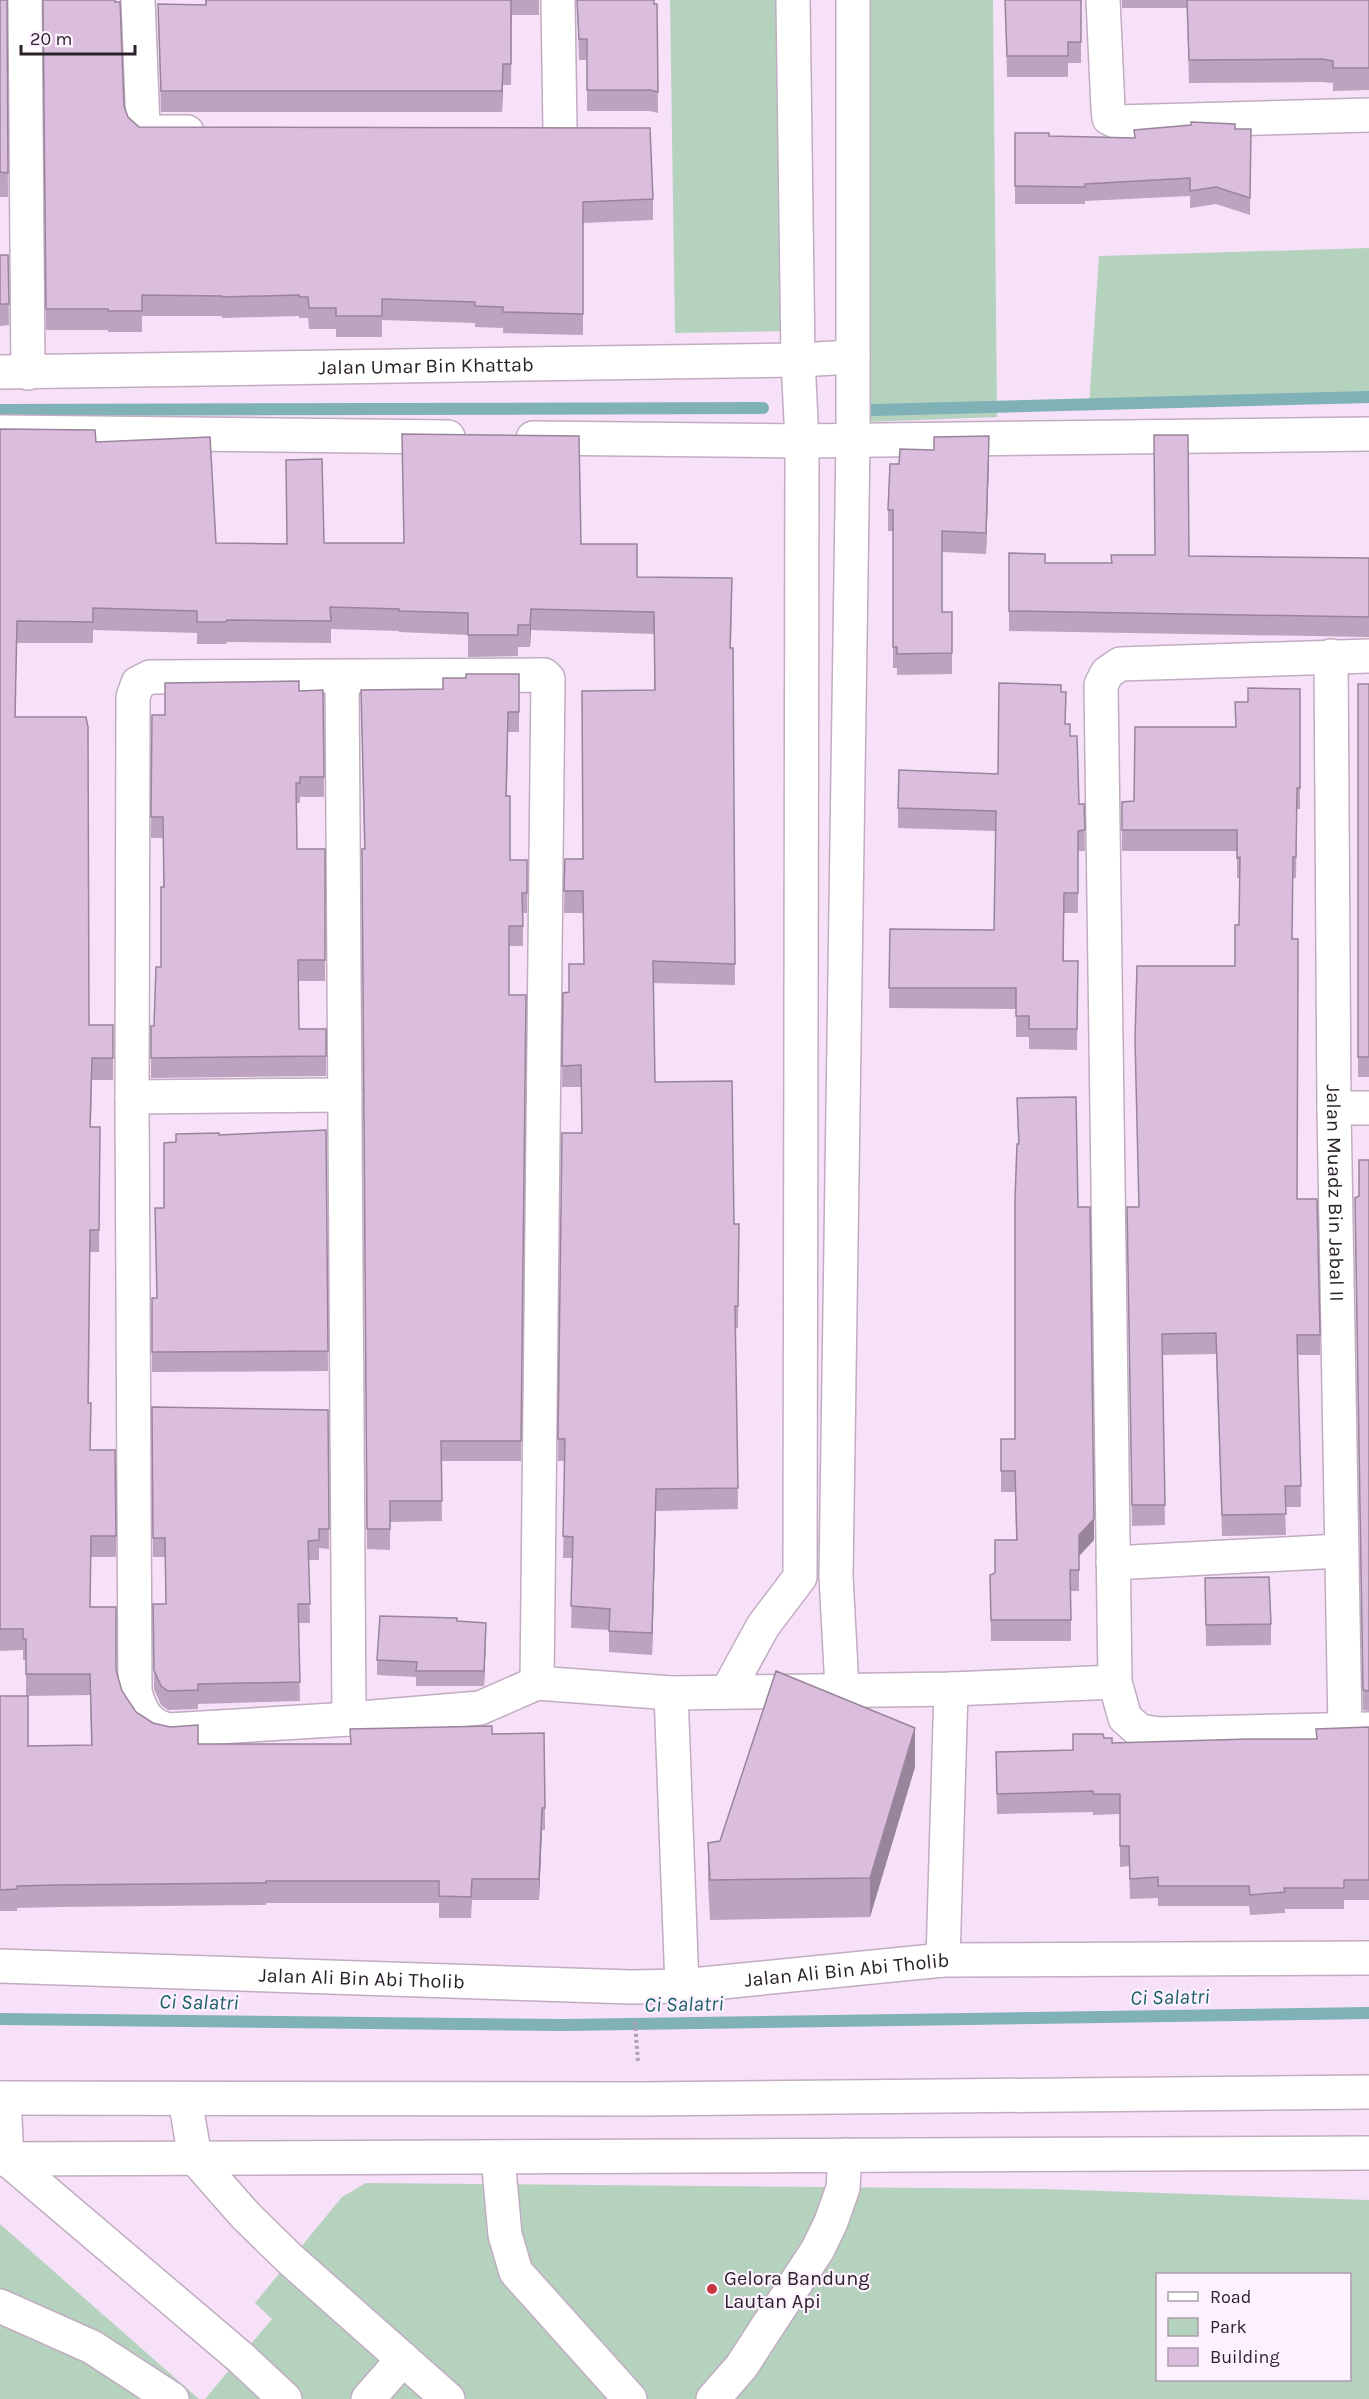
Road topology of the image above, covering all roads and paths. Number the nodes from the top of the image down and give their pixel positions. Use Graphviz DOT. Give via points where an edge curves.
graph roads {
  1 [pos="25,0"];
  2 [pos="138,0"];
  3 [pos="558,0"];
  4 [pos="793,0"];
  5 [pos="853,0"];
  6 [pos="1103,0"];
  7 [pos="1369,115"];
  8 [pos="594,130"];
  9 [pos="212,132"];
  10 [pos="853,357"];
  11 [pos="798,360"];
  12 [pos="14,373"];
  13 [pos="0,432"];
  14 [pos="1369,434"];
  15 [pos="853,440"];
  16 [pos="802,441"];
  17 [pos="1331,656"];
  18 [pos="1369,656"];
  19 [pos="342,677"];
  20 [pos="345,1095"];
  21 [pos="132,1098"];
  22 [pos="1334,1108"];
  23 [pos="1369,1108"];
  24 [pos="1340,1551"];
  25 [pos="1113,1563"];
  26 [pos="836,1576"];
  27 [pos="800,1577"];
  28 [pos="1115,1682"];
  29 [pos="537,1683"];
  30 [pos="842,1689"];
  31 [pos="951,1689"];
  32 [pos="727,1692"];
  33 [pos="671,1693"];
  34 [pos="349,1719"];
  35 [pos="1357,1729"];
  36 [pos="1369,1958"];
  37 [pos="943,1960"];
  38 [pos="0,1966"];
  39 [pos="682,1986"];
  40 [pos="1369,2092"];
  41 [pos="2,2098"];
  42 [pos="184,2099"];
  43 [pos="1369,2153"];
  44 [pos="844,2155"];
  45 [pos="195,2158"];
  46 [pos="498,2158"];
  47 [pos="4,2159"];
  48 [pos="0,2306"];
  49 [pos="403,2359"];
  50 [pos="172,2399"];
  51 [pos="285,2399"];
  52 [pos="368,2399"];
  53 [pos="448,2399"];
  54 [pos="630,2399"];
  55 [pos="713,2399"];
  1 -- 12 [label="street"];
  2 -- 9 [label="street" via="145,129"];
  3 -- 8 [label="street" via="548,130"];
  4 -- 11 [label="street"];
  5 -- 10 [label="street"];
  6 -- 7 [label="street" via="1109,118 1117,122"];
  10 -- 11 [label="street, Jalan Umar Bin Khattab"];
  10 -- 15 [label="street"];
  11 -- 12 [label="street, Jalan Umar Bin Khattab"];
  11 -- 16 [label="street"];
  13 -- 16 [label="street"];
  14 -- 15 [label="street"];
  15 -- 16 [label="street"];
  15 -- 26 [label="street"];
  16 -- 27 [label="street"];
  17 -- 18 [label="street"];
  17 -- 22 [label="street, Jalan Muadz Bin Jabal II"];
  17 -- 25 [label="street" via="1120,664 1107,673 1101,686"];
  19 -- 20 [label="street"];
  19 -- 21 [label="street" via="150,677 138,682"];
  19 -- 29 [label="street" via="544,675 548,679"];
  20 -- 21 [label="street"];
  20 -- 34 [label="street"];
  21 -- 34 [label="street" via="135,1692 141,1711 148,1721 169,1730"];
  22 -- 23 [label="street"];
  22 -- 24 [label="street, Jalan Muadz Bin Jabal II"];
  24 -- 25 [label="street"];
  24 -- 35 [label="street, Jalan Muadz Bin Jabal II"];
  25 -- 28 [label="street"];
  26 -- 27 [label="street"];
  26 -- 30 [label="street"];
  27 -- 32 [label="street" via="763,1626"];
  28 -- 31 [label="street"];
  28 -- 35 [label="street" via="1125,1718 1140,1731 1160,1734"];
  29 -- 33 [label="street"];
  29 -- 34 [label="street" via="480,1708"];
  30 -- 31 [label="street"];
  30 -- 32 [label="street"];
  31 -- 37 [label="street"];
  32 -- 33 [label="street"];
  33 -- 39 [label="street"];
  36 -- 37 [label="street, Jalan Ali Bin Abi Tholib"];
  37 -- 39 [label="street, Jalan Ali Bin Abi Tholib"];
  38 -- 39 [label="street, Jalan Ali Bin Abi Tholib"];
  40 -- 42 [label="street"];
  41 -- 42 [label="street"];
  41 -- 47 [label="street"];
  42 -- 45 [label="street"];
  43 -- 44 [label="street"];
  44 -- 46 [label="street"];
  44 -- 55 [label="street" via="843,2188 818,2249 741,2367"];
  45 -- 46 [label="street"];
  45 -- 47 [label="street"];
  45 -- 49 [label="street" via="290,2259"];
  46 -- 54 [label="street" via="505,2235 516,2272"];
  47 -- 51 [label="street"];
  48 -- 50 [label="street" via="92,2347"];
  49 -- 52 [label="street"];
  49 -- 53 [label="street"];
}
